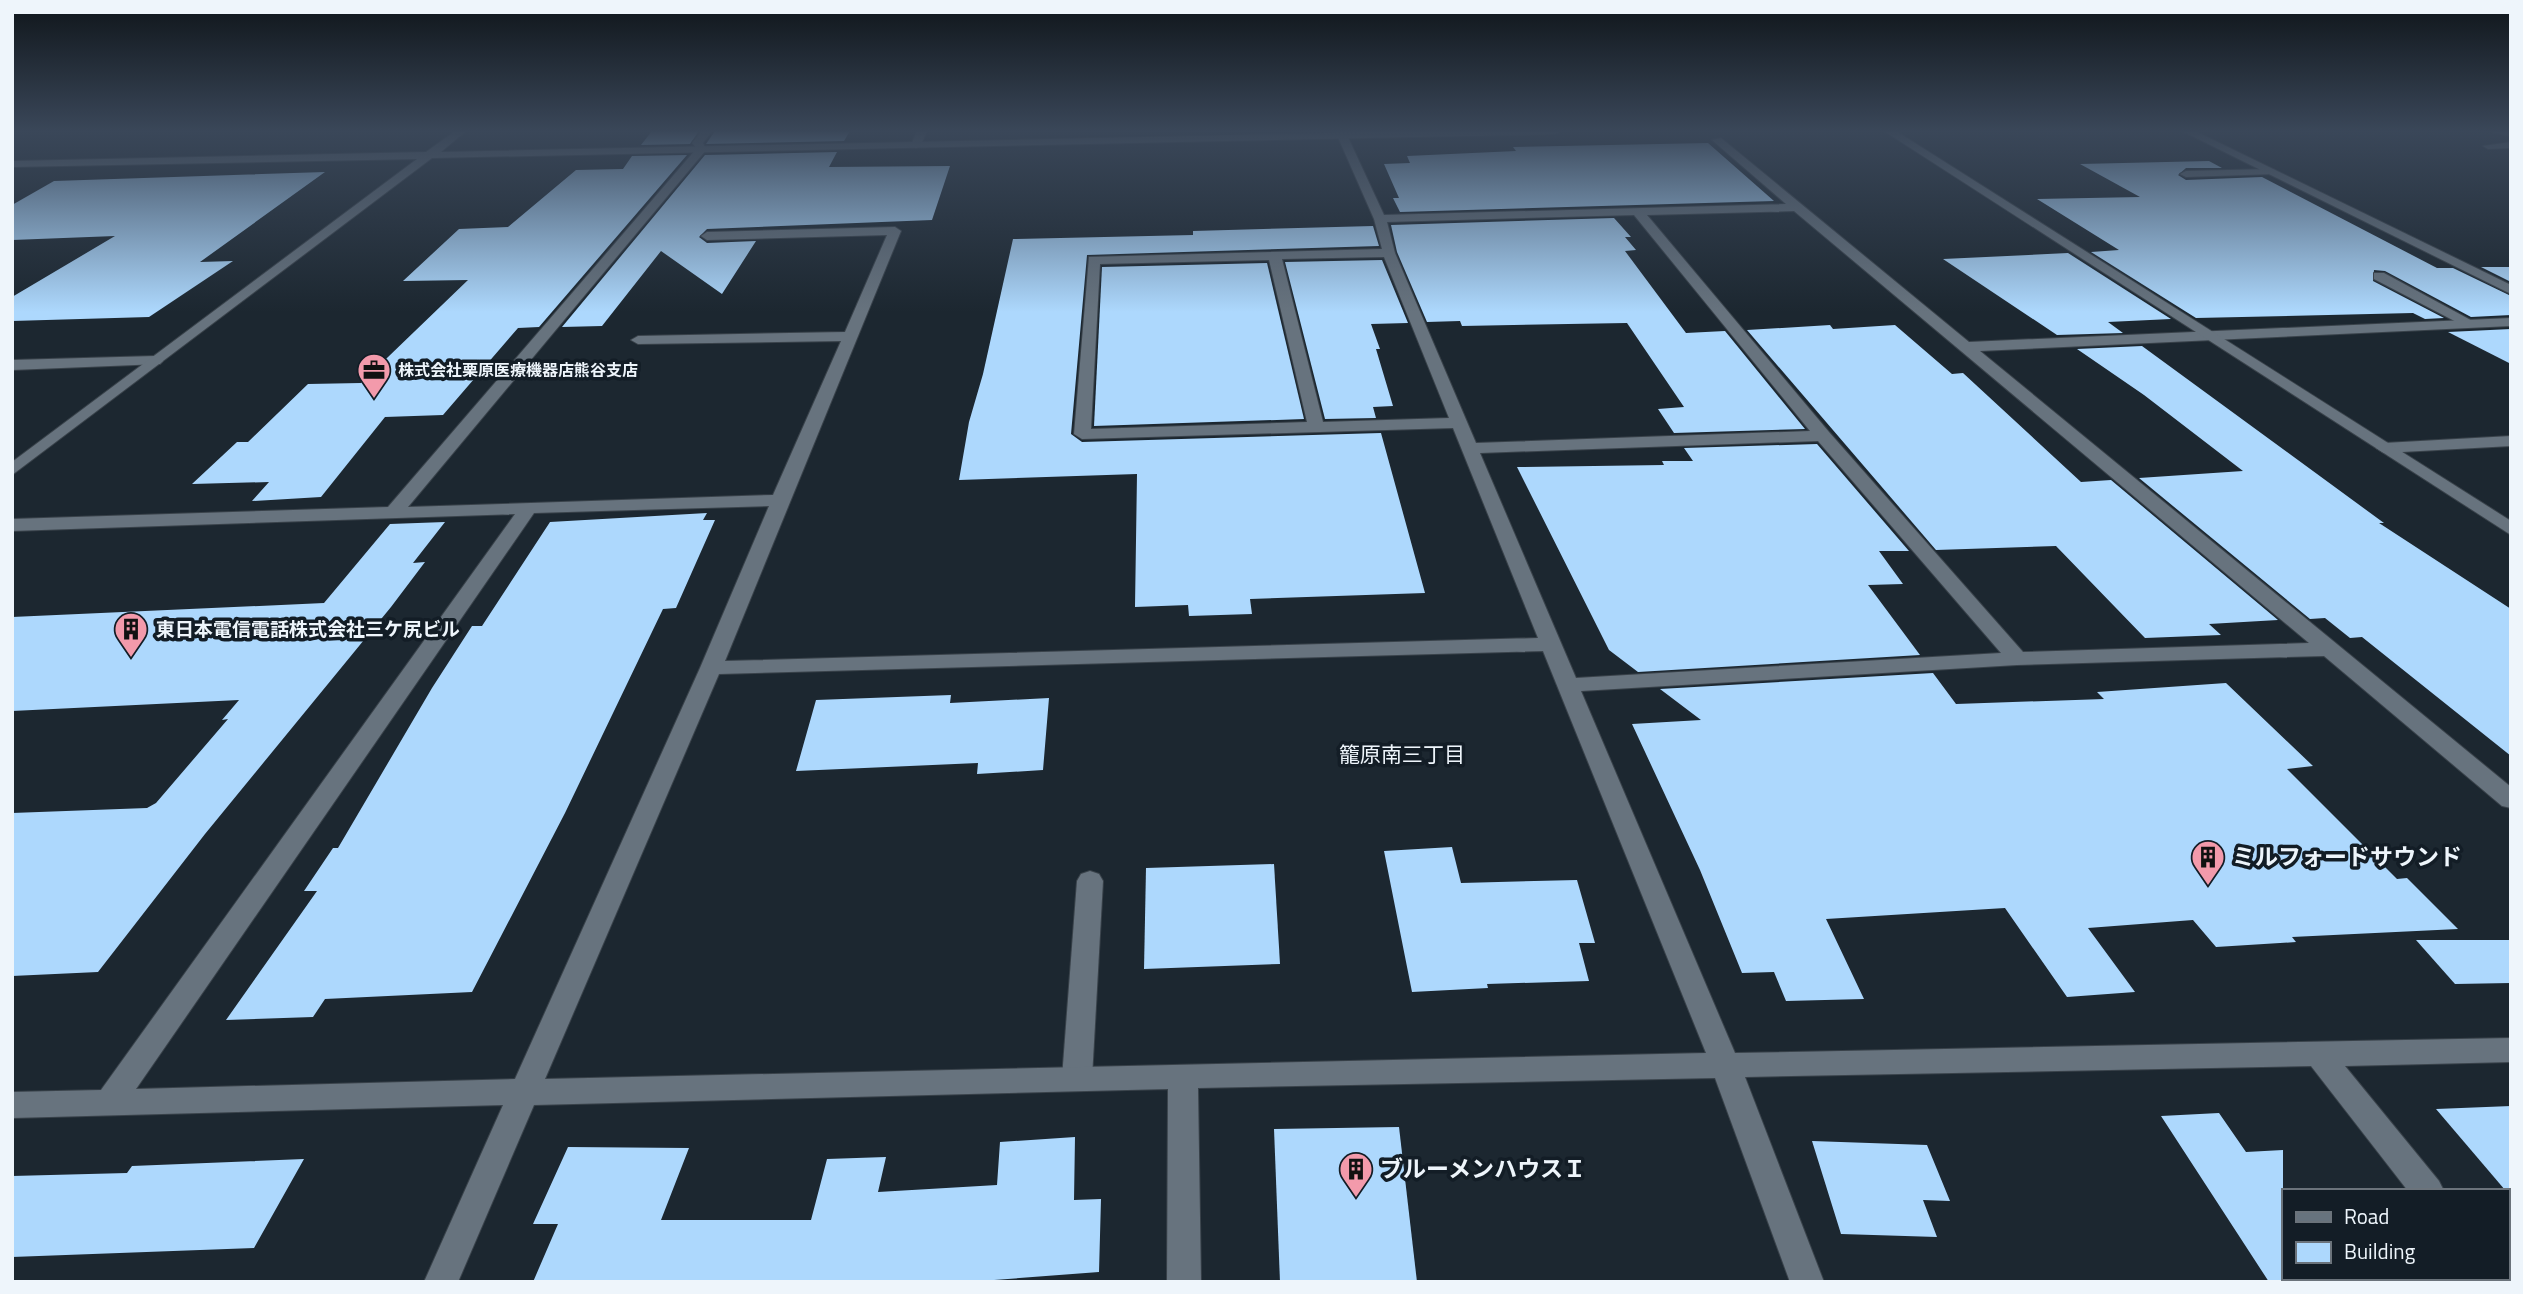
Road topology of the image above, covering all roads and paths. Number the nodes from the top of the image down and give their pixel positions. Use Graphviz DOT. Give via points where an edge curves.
graph roads {
  1 [pos="381,191"];
  2 [pos="666,191"];
  3 [pos="1367,191"];
  4 [pos="1778,191"];
  5 [pos="1984,191"];
  6 [pos="2310,191"];
  7 [pos="1797,207"];
  8 [pos="1637,212"];
  9 [pos="1380,219"];
  10 [pos="707,236"];
  11 [pos="1389,253"];
  12 [pos="1274,255"];
  13 [pos="2379,276"];
  14 [pos="2511,290"];
  15 [pos="2511,322"];
  16 [pos="2471,324"];
  17 [pos="850,336"];
  18 [pos="2210,336"];
  19 [pos="638,340"];
  20 [pos="1968,347"];
  21 [pos="155,361"];
  22 [pos="12,365"];
  23 [pos="1460,423"];
  24 [pos="1316,426"];
  25 [pos="1823,436"];
  26 [pos="2511,441"];
  27 [pos="1471,447"];
  28 [pos="2384,448"];
  29 [pos="12,470"];
  30 [pos="780,500"];
  31 [pos="529,508"];
  32 [pos="394,512"];
  33 [pos="12,525"];
  34 [pos="2511,529"];
  35 [pos="1551,645"];
  36 [pos="2329,649"];
  37 [pos="2017,659"];
  38 [pos="711,668"];
  39 [pos="1568,685"];
  40 [pos="2511,800"];
  41 [pos="1090,881"];
  42 [pos="2511,1050"];
  43 [pos="2319,1055"];
  44 [pos="1725,1065"];
  45 [pos="1183,1076"];
  46 [pos="1077,1079"];
  47 [pos="525,1091"];
  48 [pos="110,1101"];
  49 [pos="12,1105"];
  50 [pos="2426,1189"];
  51 [pos="441,1282"];
  52 [pos="1184,1282"];
  53 [pos="1807,1282"];
  1 -- 21 [label="street"];
  2 -- 32 [label="street"];
  3 -- 9 [label="street"];
  4 -- 7 [label="street"];
  5 -- 18 [label="street"];
  6 -- 14 [label="street"];
  7 -- 8 [label="street"];
  7 -- 20 [label="street"];
  8 -- 9 [label="street"];
  8 -- 25 [label="street"];
  9 -- 11 [label="street"];
  10 -- 17 [label="street" via="895,231"];
  11 -- 12 [label="street"];
  11 -- 23 [label="street"];
  12 -- 24 [label="street"];
  12 -- 24 [label="street" via="1094,260 1082,434"];
  13 -- 16 [label="street"];
  15 -- 16 [label="street"];
  16 -- 18 [label="street"];
  17 -- 19 [label="street"];
  17 -- 30 [label="street"];
  18 -- 20 [label="street"];
  18 -- 28 [label="street"];
  20 -- 36 [label="street"];
  21 -- 22 [label="street"];
  21 -- 29 [label="street"];
  23 -- 24 [label="street"];
  23 -- 27 [label="street"];
  25 -- 27 [label="street"];
  25 -- 37 [label="street"];
  26 -- 28 [label="street"];
  27 -- 35 [label="street"];
  28 -- 34 [label="street"];
  30 -- 31 [label="street"];
  30 -- 38 [label="street"];
  31 -- 32 [label="street"];
  31 -- 48 [label="street"];
  32 -- 33 [label="street"];
  35 -- 38 [label="street"];
  35 -- 39 [label="street"];
  36 -- 37 [label="street"];
  36 -- 40 [label="street"];
  37 -- 39 [label="street"];
  38 -- 47 [label="street"];
  39 -- 44 [label="street"];
  41 -- 46 [label="street"];
  42 -- 43 [label="street"];
  43 -- 44 [label="street"];
  43 -- 50 [label="street"];
  44 -- 45 [label="street"];
  44 -- 53 [label="street"];
  45 -- 46 [label="street"];
  45 -- 52 [label="street"];
  46 -- 47 [label="street"];
  47 -- 48 [label="street"];
  47 -- 51 [label="street"];
  48 -- 49 [label="street"];
}
